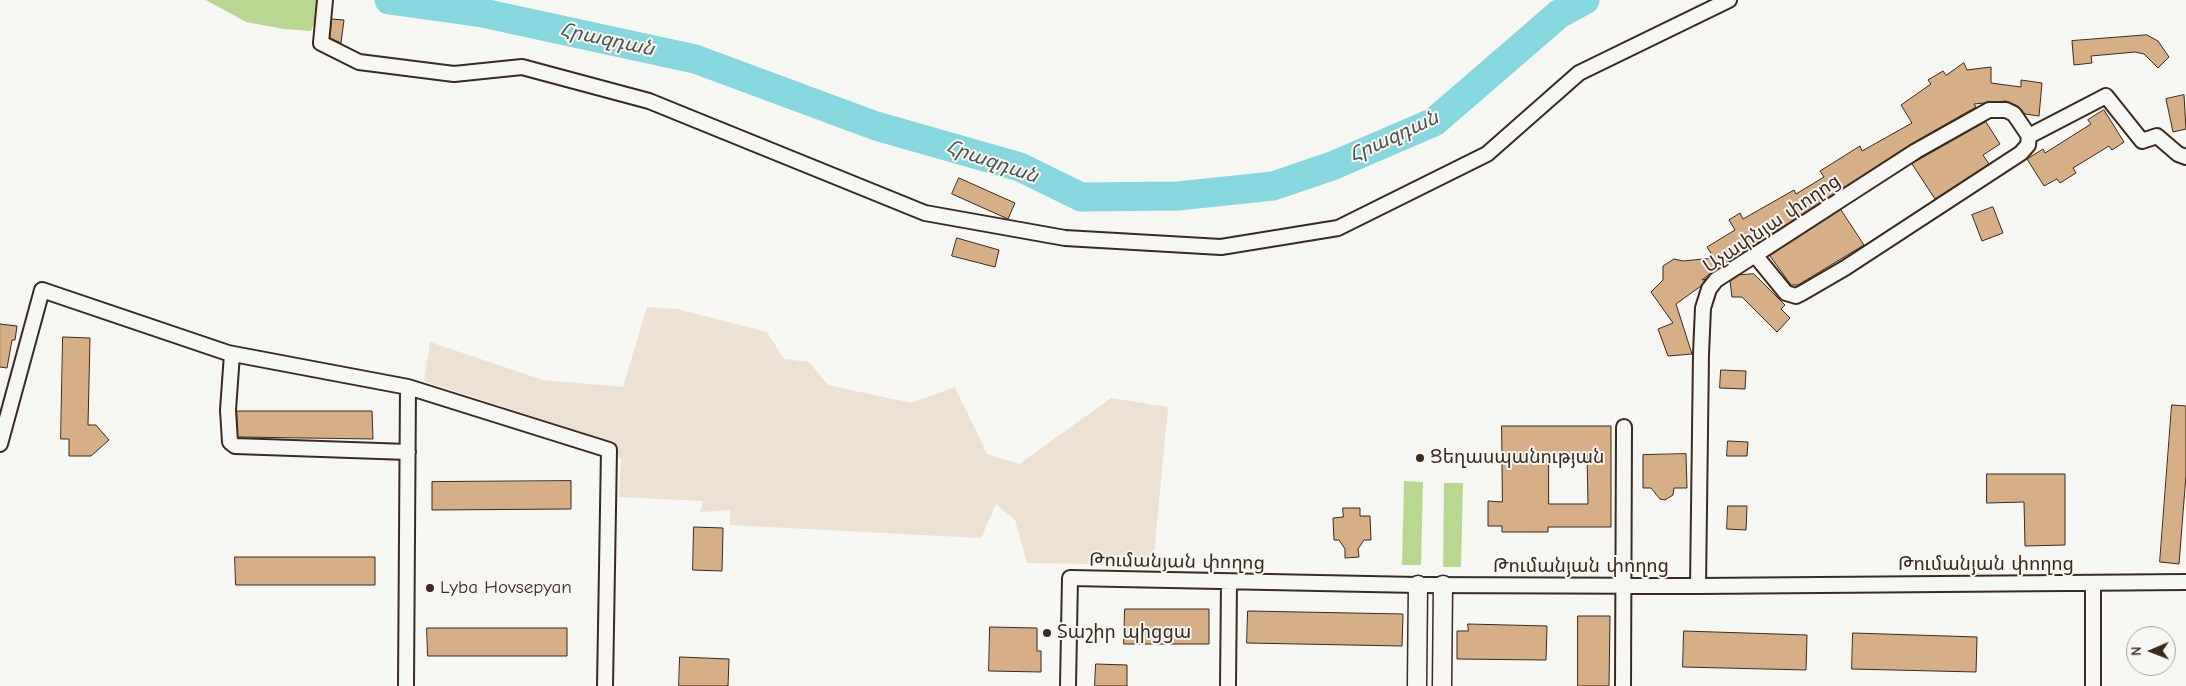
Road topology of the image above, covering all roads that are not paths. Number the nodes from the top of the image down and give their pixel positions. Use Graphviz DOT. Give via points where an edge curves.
graph roads {
  1 [pos="325,0"];
  2 [pos="1729,0"];
  3 [pos="2029,136"];
  4 [pos="2186,158"];
  5 [pos="1755,255"];
  6 [pos="232,354"];
  7 [pos="408,387"];
  8 [pos="1624,427"];
  9 [pos="0,444"];
  10 [pos="408,452"];
  11 [pos="1229,582"];
  12 [pos="2186,582"];
  13 [pos="2093,583"];
  14 [pos="1443,585"];
  15 [pos="1624,585"];
  16 [pos="1418,586"];
  17 [pos="1698,586"];
  18 [pos="406,686"];
  19 [pos="605,686"];
  20 [pos="1068,686"];
  21 [pos="1228,686"];
  22 [pos="1417,686"];
  23 [pos="1442,686"];
  24 [pos="1623,686"];
  25 [pos="2093,686"];
  1 -- 2 [label="street" via="321,43 359,62 454,74 522,67 649,101 925,213 1065,238 1221,247 1338,228 1487,154 1579,73"];
  3 -- 4 [label="street" via="2106,96 2142,141 2157,136"];
  3 -- 5 [label="street, Աչափնյա փողոց" via="2014,114 2006,110 1989,110 1916,151"];
  3 -- 5 [label="street" via="2028,144 2021,153 1802,293 1790,295 1786,292"];
  5 -- 17 [label="street, Աչափնյա փողոց" via="1716,280 1709,289 1703,308"];
  6 -- 7 [label="street"];
  6 -- 9 [label="street" via="42,290"];
  6 -- 10 [label="street" via="228,410 230,442 235,446"];
  7 -- 10 [label="street"];
  7 -- 19 [label="street" via="609,450"];
  8 -- 15 [label="street"];
  10 -- 18 [label="street"];
  11 -- 16 [label="street, Թումանյան փողոց"];
  11 -- 20 [label="street, Թումանյան փողոց" via="1070,578"];
  11 -- 21 [label="street"];
  12 -- 13 [label="street, Թումանյան փողոց"];
  13 -- 17 [label="street, Թումանյան փողոց"];
  13 -- 25 [label="street"];
  14 -- 15 [label="street, Թումանյան փողոց"];
  14 -- 16 [label="street, Թումանյան փողոց"];
  14 -- 23 [label="street"];
  15 -- 17 [label="street, Թումանյան փողոց"];
  15 -- 24 [label="street"];
  16 -- 22 [label="street"];
}
